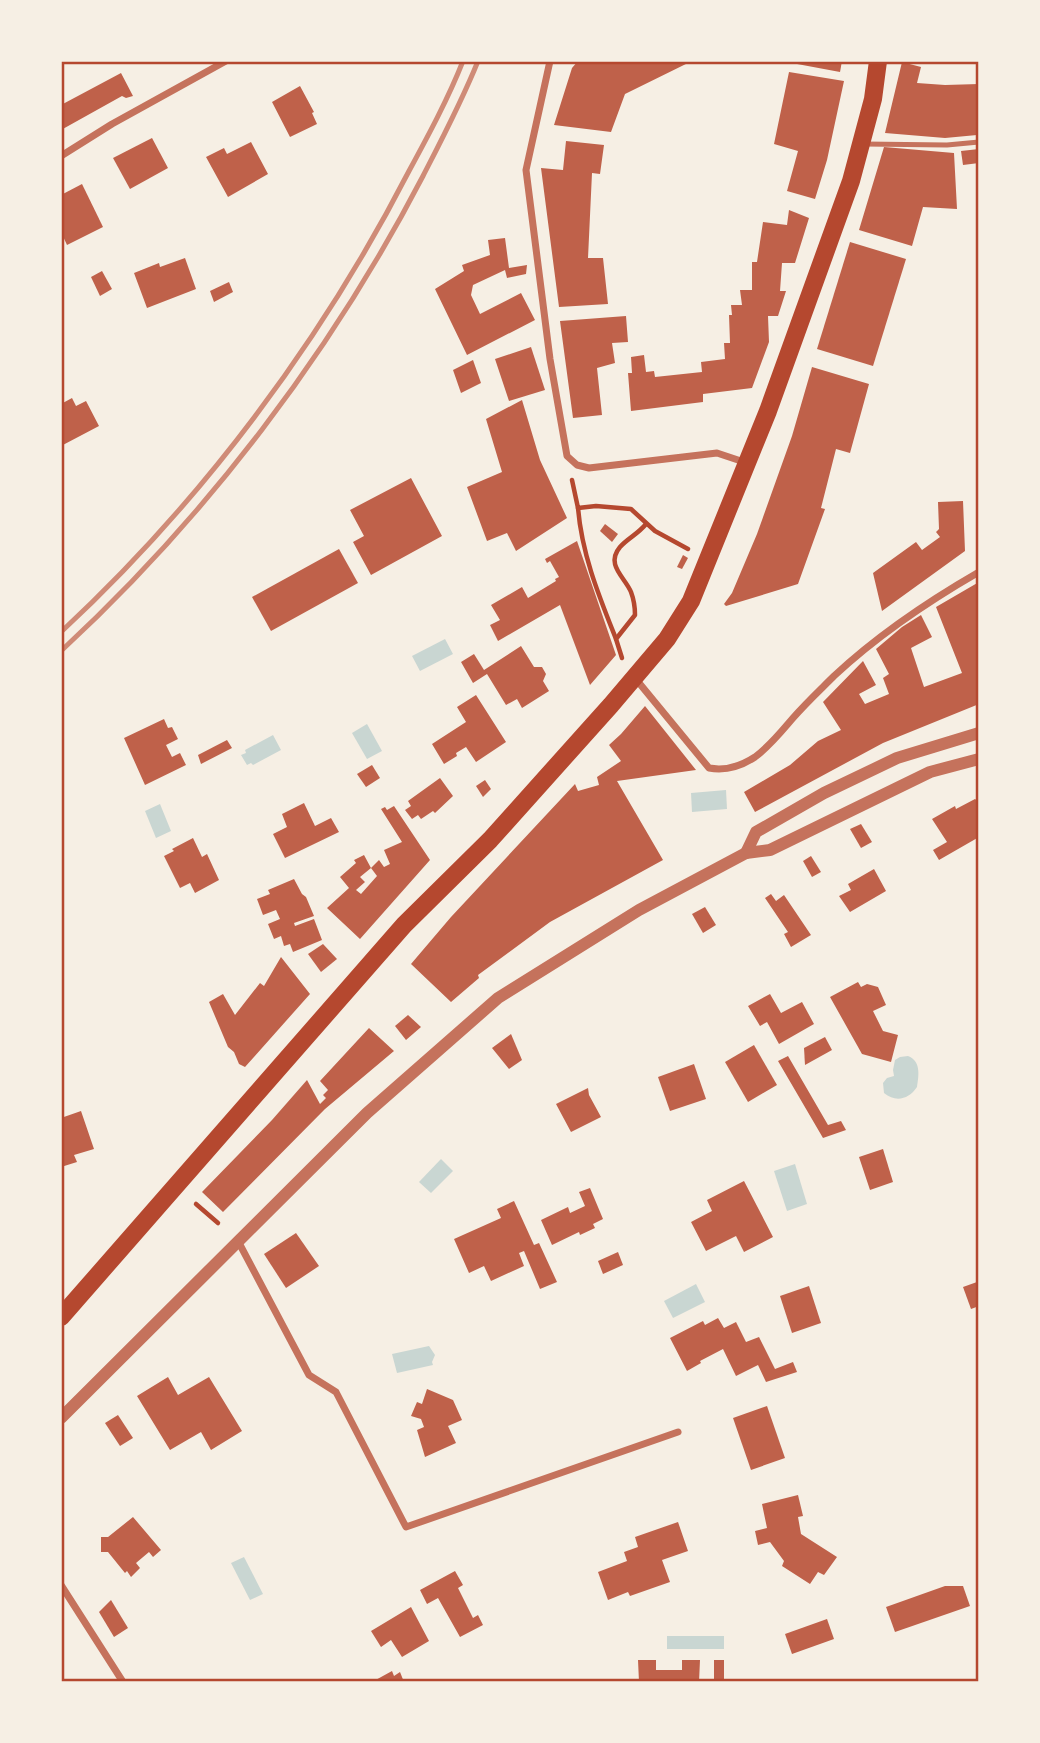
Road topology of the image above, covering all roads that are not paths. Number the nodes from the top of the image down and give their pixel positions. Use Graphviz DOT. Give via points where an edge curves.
graph roads {
  1 [pos="226,61"];
  2 [pos="550,61"];
  3 [pos="878,61"];
  4 [pos="979,142"];
  5 [pos="861,144"];
  6 [pos="61,156"];
  7 [pos="747,463"];
  8 [pos="979,572"];
  9 [pos="635,678"];
  10 [pos="979,733"];
  11 [pos="979,759"];
  12 [pos="746,853"];
  13 [pos="239,1241"];
  14 [pos="61,1317"];
  15 [pos="61,1418"];
  16 [pos="678,1432"];
  17 [pos="61,1585"];
  18 [pos="123,1682"];
  1 -- 6 [label="street"];
  2 -- 7 [label="street" via="526,170 567,456 577,466 589,468 717,453"];
  3 -- 5 [label="main road"];
  4 -- 5 [label="lane"];
  5 -- 7 [label="main road"];
  7 -- 9 [label="main road" via="691,601"];
  8 -- 9 [label="street" via="867,646 775,739 736,767 709,768"];
  9 -- 14 [label="main road" via="490,839 404,925"];
  10 -- 12 [label="street" via="897,758 824,793 756,832"];
  11 -- 12 [label="street" via="930,772 770,850"];
  12 -- 13 [label="street" via="639,910 498,998 367,1113"];
  13 -- 15 [label="street"];
  13 -- 16 [label="street" via="309,1376 336,1392 406,1527"];
  17 -- 18 [label="street"];
}
